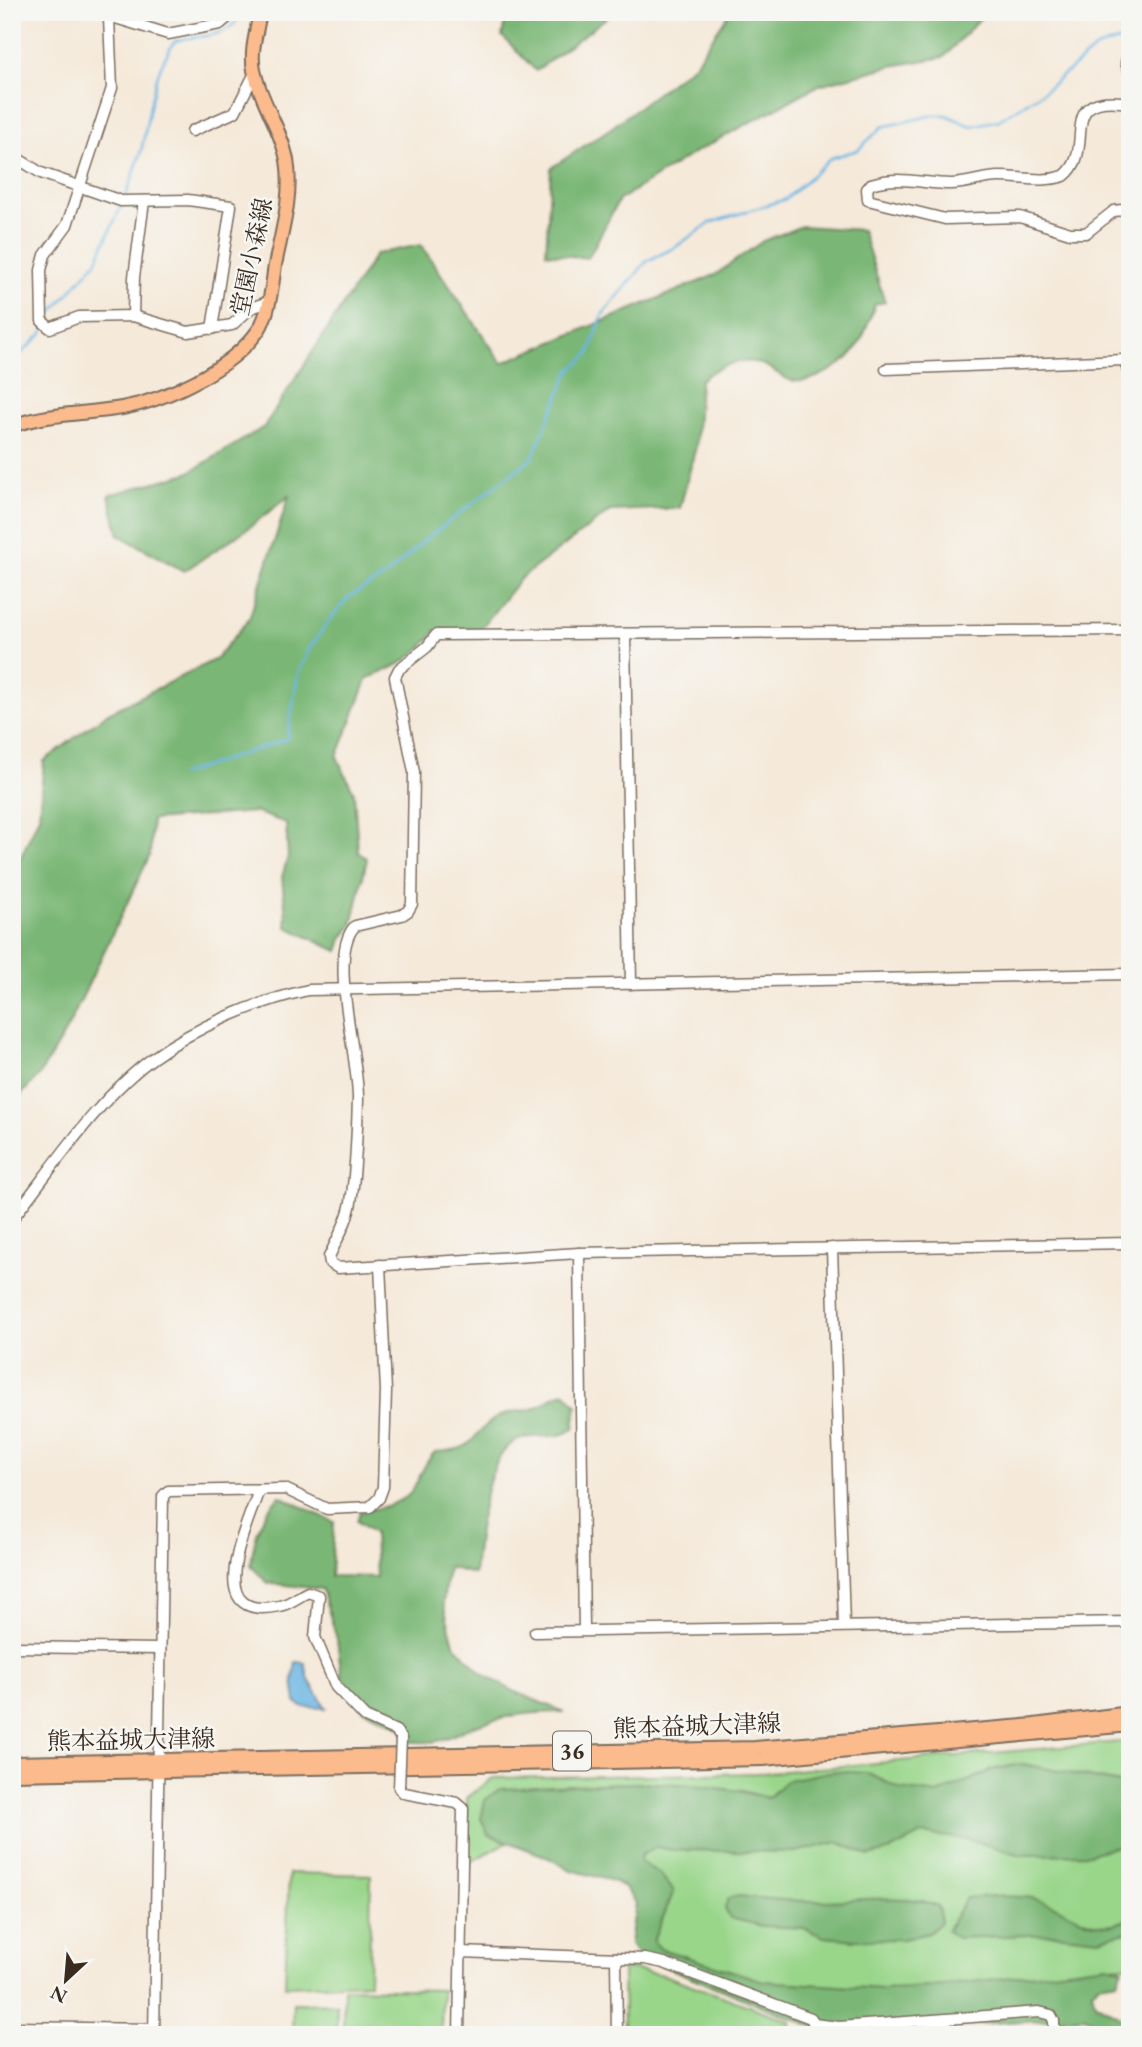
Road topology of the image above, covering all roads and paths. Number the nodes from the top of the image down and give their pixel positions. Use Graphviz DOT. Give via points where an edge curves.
graph roads {
  1 [pos="96,12"];
  2 [pos="234,12"];
  3 [pos="260,12"];
  4 [pos="109,18"];
  5 [pos="1130,43"];
  6 [pos="1130,72"];
  7 [pos="255,73"];
  8 [pos="1130,103"];
  9 [pos="192,131"];
  10 [pos="12,155"];
  11 [pos="80,187"];
  12 [pos="145,201"];
  13 [pos="1130,209"];
  14 [pos="268,302"];
  15 [pos="132,316"];
  16 [pos="212,328"];
  17 [pos="886,369"];
  18 [pos="1130,379"];
  19 [pos="12,426"];
  20 [pos="1130,630"];
  21 [pos="625,636"];
  22 [pos="1130,974"];
  23 [pos="631,984"];
  24 [pos="342,988"];
  25 [pos="12,1219"];
  26 [pos="1130,1243"];
  27 [pos="832,1248"];
  28 [pos="579,1253"];
  29 [pos="380,1265"];
  30 [pos="259,1490"];
  31 [pos="1130,1622"];
  32 [pos="844,1625"];
  33 [pos="584,1630"];
  34 [pos="535,1632"];
  35 [pos="13,1647"];
  36 [pos="158,1649"];
  37 [pos="1130,1713"];
  38 [pos="1130,1725"];
  39 [pos="12,1763"];
  40 [pos="157,1766"];
  41 [pos="12,1774"];
  42 [pos="461,1952"];
  43 [pos="616,1958"];
  44 [pos="12,2027"];
  45 [pos="814,2029"];
  46 [pos="154,2032"];
  47 [pos="459,2035"];
  48 [pos="617,2035"];
  49 [pos="1054,2035"];
  1 -- 4 [label="street"];
  2 -- 4 [label="street" via="220,24 169,34"];
  3 -- 7 [label="main road, 堂園小森線" via="253,46"];
  4 -- 11 [label="street" via="112,89"];
  5 -- 6 [label="street" via="1126,64"];
  7 -- 9 [label="street" via="235,112"];
  7 -- 14 [label="main road, 堂園小森線" via="289,172"];
  8 -- 13 [label="street" via="1104,101 1087,109 1074,158 1064,176 1041,180 997,177 949,184 920,179 883,181 871,184 867,195 879,204 945,219 1020,217 1070,233 1086,233 1114,211"];
  10 -- 11 [label="street" via="41,173"];
  11 -- 12 [label="street" via="121,201"];
  11 -- 15 [label="street" via="67,225 45,255 42,321 50,328 79,317"];
  12 -- 15 [label="street"];
  12 -- 16 [label="street" via="231,206"];
  14 -- 16 [label="street" via="251,308 232,325"];
  14 -- 19 [label="main road, 堂園小森線" via="252,337 173,394 152,402 34,418"];
  15 -- 16 [label="street" via="188,332"];
  17 -- 18 [label="street" via="1125,360"];
  20 -- 21 [label="street"];
  21 -- 23 [label="street"];
  21 -- 24 [label="street" via="436,635 399,668 396,677 414,772 412,904 402,915 355,926 349,933"];
  22 -- 23 [label="street"];
  23 -- 24 [label="street"];
  24 -- 25 [label="street" via="280,997 183,1039 151,1059 94,1116"];
  24 -- 29 [label="street" via="358,1097 351,1203 329,1257 330,1264 338,1268"];
  26 -- 27 [label="street"];
  27 -- 28 [label="street"];
  27 -- 32 [label="street"];
  28 -- 29 [label="street"];
  28 -- 33 [label="street"];
  29 -- 30 [label="street" via="386,1391 379,1498 370,1507 327,1509 285,1489"];
  30 -- 36 [label="street" via="168,1491 163,1496"];
  30 -- 42 [label="street, bridge" via="233,1570 233,1587 241,1601 252,1607 281,1606 308,1592 319,1596 315,1637 336,1687 365,1717 396,1731 401,1738 399,1788 463,1808"];
  31 -- 32 [label="street"];
  32 -- 33 [label="street"];
  33 -- 34 [label="street"];
  35 -- 36 [label="street"];
  36 -- 40 [label="street"];
  37 -- 40 [label="main road, 熊本益城大津線 / 36" via="755,1748"];
  38 -- 40 [label="main road, 熊本益城大津線 / 36" via="763,1759"];
  39 -- 40 [label="main road, 熊本益城大津線 / 36"];
  40 -- 41 [label="main road, 熊本益城大津線 / 36"];
  40 -- 46 [label="street"];
  42 -- 43 [label="street"];
  42 -- 47 [label="street"];
  43 -- 45 [label="street" via="664,1963 811,2018"];
  43 -- 48 [label="street"];
  44 -- 46 [label="street"];
  45 -- 49 [label="street" via="1039,2012 1051,2015"];
}
